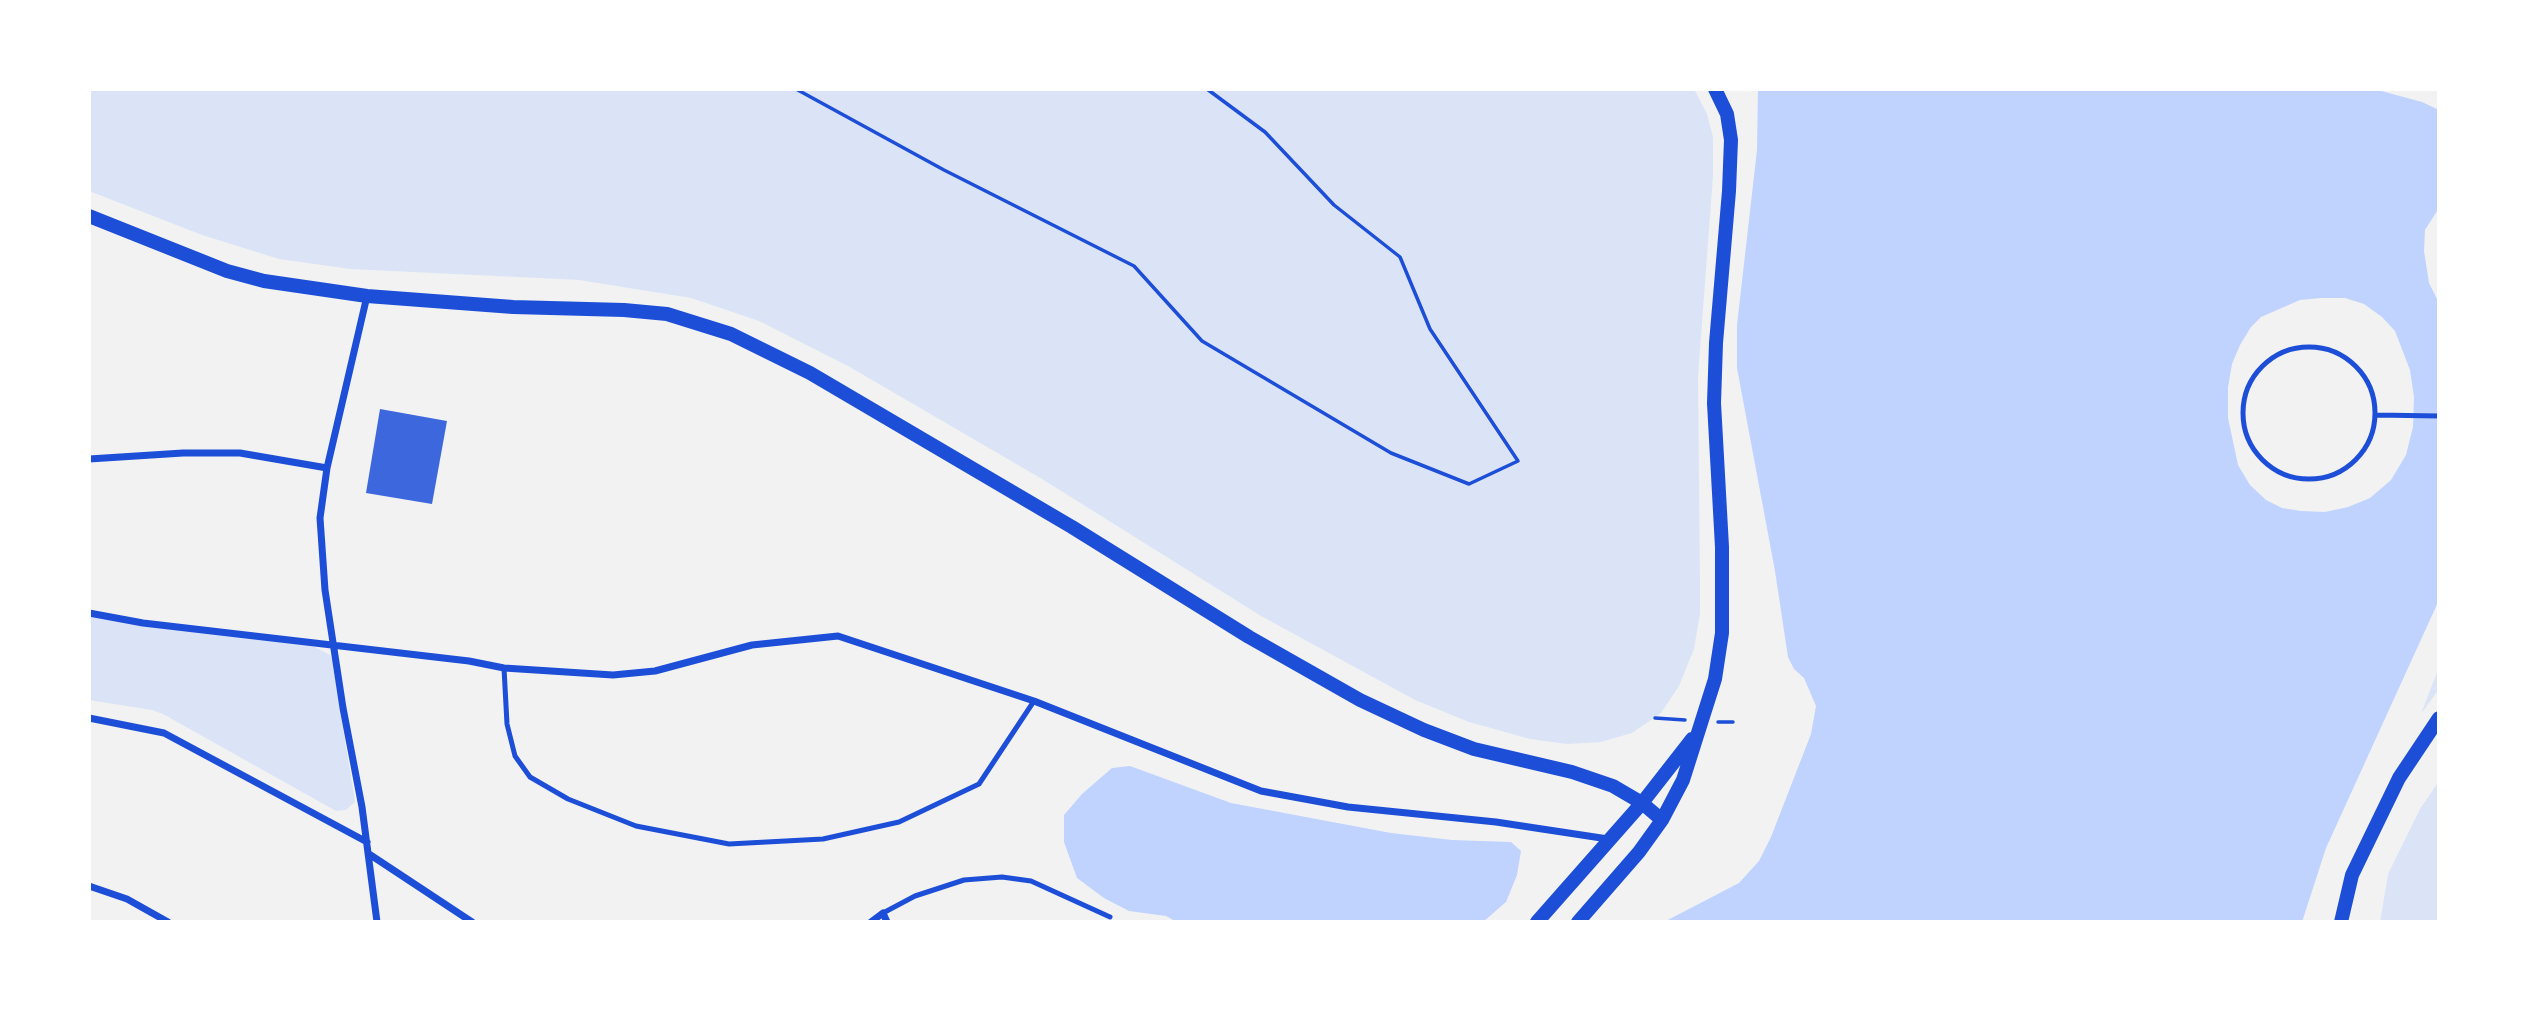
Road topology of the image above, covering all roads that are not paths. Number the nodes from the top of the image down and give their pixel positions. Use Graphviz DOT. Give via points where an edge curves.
graph roads {
  1 [pos="1715,89"];
  2 [pos="89,216"];
  3 [pos="367,296"];
  4 [pos="2376,415"];
  5 [pos="2439,416"];
  6 [pos="89,459"];
  7 [pos="327,468"];
  8 [pos="89,613"];
  9 [pos="333,644"];
  10 [pos="505,668"];
  11 [pos="1034,701"];
  12 [pos="89,718"];
  13 [pos="2439,718"];
  14 [pos="1697,732"];
  15 [pos="1642,803"];
  16 [pos="1662,820"];
  17 [pos="1608,839"];
  18 [pos="367,842"];
  19 [pos="369,854"];
  20 [pos="89,886"];
  21 [pos="883,914"];
  22 [pos="1110,917"];
  23 [pos="168,922"];
  24 [pos="377,922"];
  25 [pos="472,922"];
  26 [pos="871,922"];
  27 [pos="887,922"];
  28 [pos="1538,922"];
  29 [pos="1578,922"];
  30 [pos="2341,922"];
  1 -- 14 [label="main road" via="1727,114 1731,140 1714,403 1722,633 1715,679"];
  2 -- 3 [label="main road" via="227,271"];
  3 -- 7 [label="street"];
  3 -- 15 [label="main road" via="667,314 731,334 810,373 1360,700 1474,749 1572,772 1613,786"];
  4 -- 4 [label="lane" via="2369,384 2357,366 2339,353 2318,347 2296,347 2259,369 2243,410 2255,452 2290,477 2312,480 2352,464 2366,448"];
  4 -- 5 [label="lane"];
  6 -- 7 [label="street" via="240,453"];
  7 -- 9 [label="street" via="320,519"];
  8 -- 9 [label="street"];
  9 -- 10 [label="street"];
  9 -- 18 [label="street"];
  10 -- 11 [label="street" via="612,675 655,671 752,645 838,636"];
  10 -- 11 [label="lane" via="507,723 515,756 530,777 568,799 636,826 729,844 822,839 899,822 979,784"];
  11 -- 17 [label="street" via="1261,791 1348,807"];
  12 -- 18 [label="street" via="164,733"];
  13 -- 30 [label="main road" via="2399,778 2352,875"];
  14 -- 15 [label="main road"];
  14 -- 16 [label="main road" via="1683,780"];
  15 -- 16 [label="main road"];
  15 -- 17 [label="main road"];
  16 -- 29 [label="main road"];
  17 -- 28 [label="main road"];
  18 -- 19 [label="street"];
  19 -- 24 [label="street"];
  19 -- 25 [label="street"];
  20 -- 23 [label="street" via="127,899"];
  21 -- 22 [label="lane" via="915,896 964,880 1002,877 1031,881"];
  21 -- 26 [label="street"];
  21 -- 27 [label="street"];
}
